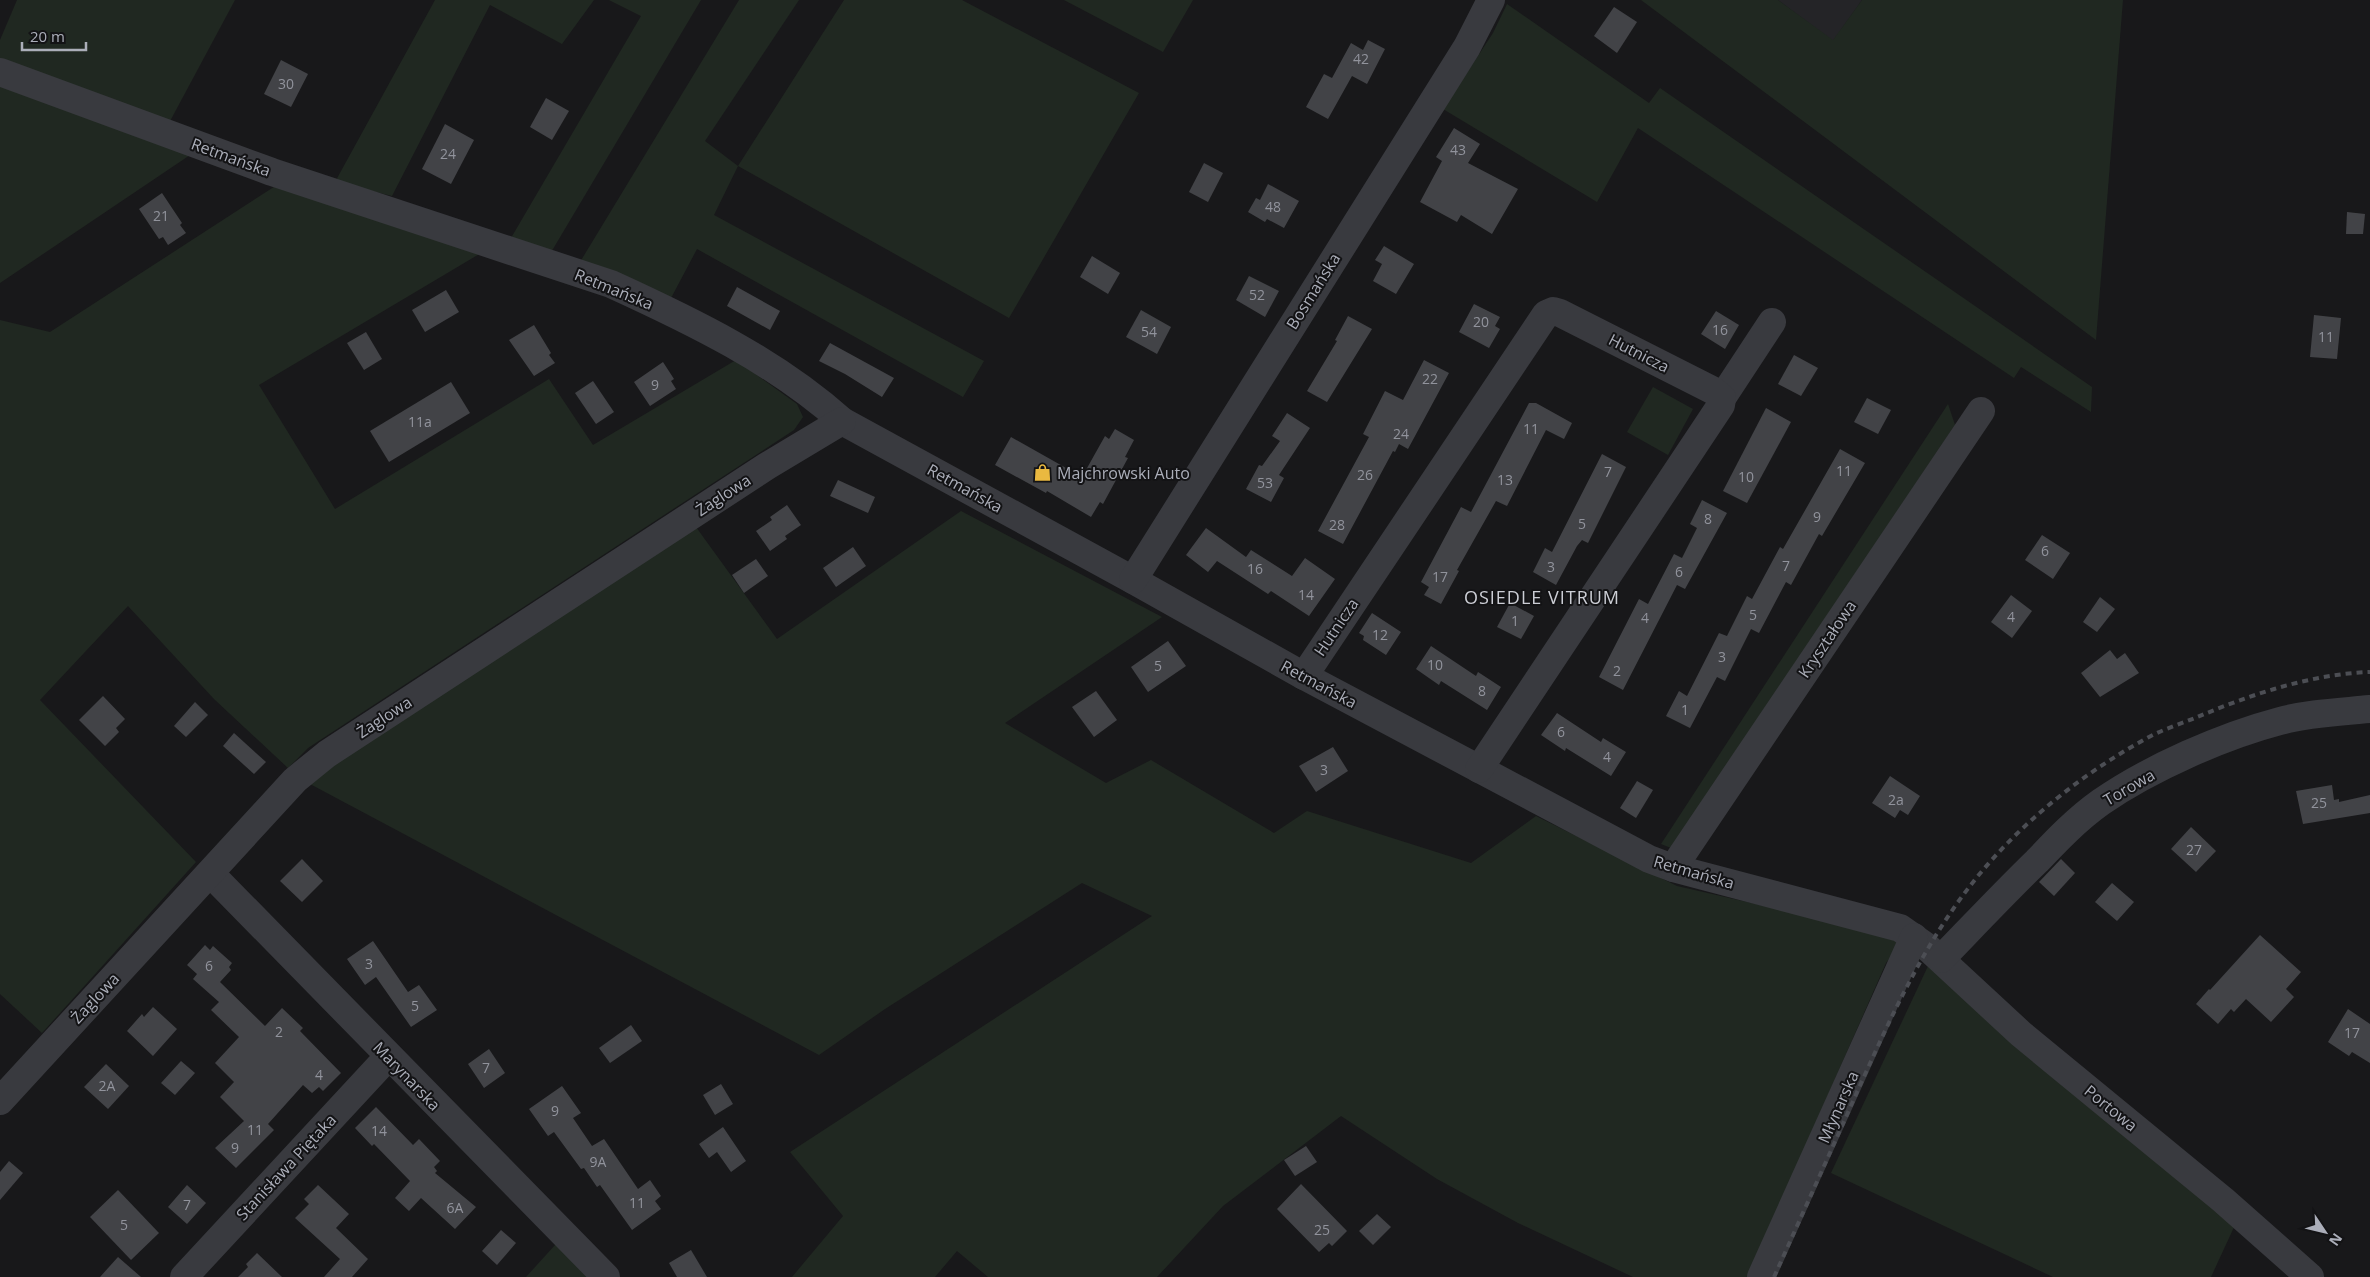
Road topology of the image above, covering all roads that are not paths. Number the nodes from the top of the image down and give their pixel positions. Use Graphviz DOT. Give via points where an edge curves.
graph roads {
  1 [pos="1491,0"];
  2 [pos="0,72"];
  3 [pos="1772,322"];
  4 [pos="1722,398"];
  5 [pos="1981,411"];
  6 [pos="842,421"];
  7 [pos="1133,580"];
  8 [pos="1304,676"];
  9 [pos="2370,709"];
  10 [pos="1480,769"];
  11 [pos="1673,868"];
  12 [pos="211,874"];
  13 [pos="1914,937"];
  14 [pos="1941,959"];
  15 [pos="388,1057"];
  16 [pos="0,1100"];
  17 [pos="184,1277"];
  18 [pos="606,1277"];
  19 [pos="1761,1277"];
  20 [pos="2310,1277"];
  1 -- 7 [label="street, Bosmańska" via="1467,47"];
  2 -- 6 [label="street, Retmańska" via="272,172 611,284 660,306 759,360 819,400"];
  3 -- 4 [label="street"];
  4 -- 8 [label="street, Hutnicza" via="1560,313 1546,314"];
  4 -- 10 [label="street" via="1721,405"];
  5 -- 11 [label="street, Kryształowa"];
  6 -- 7 [label="street, Retmańska"];
  6 -- 12 [label="street, Żaglowa" via="767,466 326,754 296,780"];
  7 -- 8 [label="street, Retmańska"];
  8 -- 10 [label="street, Retmańska"];
  9 -- 14 [label="street, Torowa" via="2282,720 2175,761 2135,782 2068,829"];
  10 -- 11 [label="street, Retmańska" via="1649,859"];
  11 -- 13 [label="street, Retmańska" via="1885,922"];
  12 -- 15 [label="street, Marynarska"];
  12 -- 16 [label="street, Żaglowa"];
  13 -- 14 [label="street, Portowa"];
  13 -- 19 [label="street, Młynarska"];
  14 -- 20 [label="street, Portowa" via="2021,1034 2223,1200"];
  15 -- 17 [label="street, Stanisława Piętaka"];
  15 -- 18 [label="street, Marynarska"];
}
